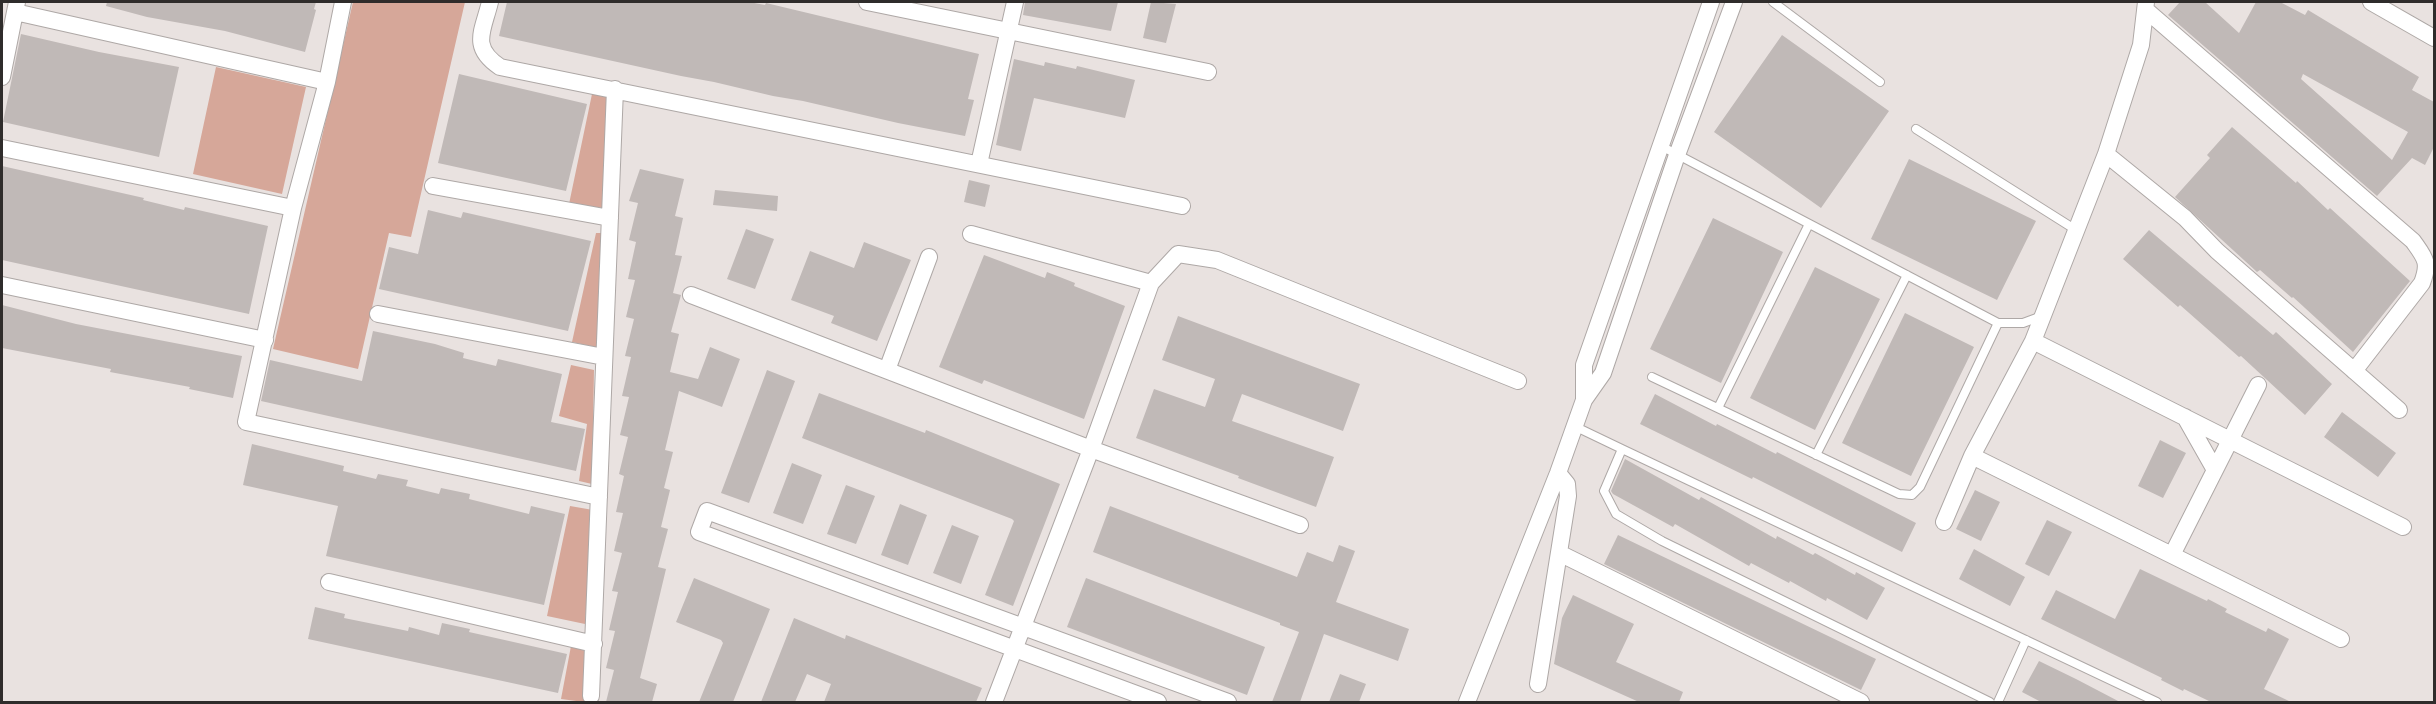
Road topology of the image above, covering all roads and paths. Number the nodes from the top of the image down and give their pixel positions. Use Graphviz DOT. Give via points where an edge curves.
graph roads {
  1 [pos="343,2"];
  2 [pos="490,2"];
  3 [pos="867,2"];
  4 [pos="1015,2"];
  5 [pos="1711,2"];
  6 [pos="1734,2"];
  7 [pos="1773,2"];
  8 [pos="2371,2"];
  9 [pos="2146,6"];
  10 [pos="16,7"];
  11 [pos="1008,32"];
  12 [pos="2434,38"];
  13 [pos="1208,72"];
  14 [pos="2,76"];
  15 [pos="327,82"];
  16 [pos="1880,82"];
  17 [pos="615,89"];
  18 [pos="1916,129"];
  19 [pos="1660,146"];
  20 [pos="2,148"];
  21 [pos="2106,154"];
  22 [pos="1677,155"];
  23 [pos="979,164"];
  24 [pos="433,186"];
  25 [pos="1182,206"];
  26 [pos="293,208"];
  27 [pos="610,218"];
  28 [pos="1809,224"];
  29 [pos="2076,230"];
  30 [pos="971,234"];
  31 [pos="929,257"];
  32 [pos="1907,275"];
  33 [pos="1151,283"];
  34 [pos="2,285"];
  35 [pos="691,296"];
  36 [pos="378,314"];
  37 [pos="2042,316"];
  38 [pos="1998,323"];
  39 [pos="265,340"];
  40 [pos="2033,341"];
  41 [pos="604,357"];
  42 [pos="887,370"];
  43 [pos="2354,371"];
  44 [pos="1652,377"];
  45 [pos="1518,381"];
  46 [pos="2258,385"];
  47 [pos="1584,400"];
  48 [pos="1718,408"];
  49 [pos="2399,410"];
  50 [pos="2185,417"];
  51 [pos="1574,426"];
  52 [pos="2231,440"];
  53 [pos="1091,449"];
  54 [pos="1622,449"];
  55 [pos="1816,455"];
  56 [pos="1972,456"];
  57 [pos="2215,470"];
  58 [pos="1558,473"];
  59 [pos="599,497"];
  60 [pos="1944,522"];
  61 [pos="1300,525"];
  62 [pos="2403,526"];
  63 [pos="1559,553"];
  64 [pos="2172,555"];
  65 [pos="329,582"];
  66 [pos="1022,628"];
  67 [pos="2342,639"];
  68 [pos="2026,640"];
  69 [pos="594,644"];
  70 [pos="1014,649"];
  71 [pos="1538,684"];
  72 [pos="591,696"];
  73 [pos="994,702"];
  74 [pos="1158,702"];
  75 [pos="1228,702"];
  76 [pos="1467,702"];
  77 [pos="1861,702"];
  78 [pos="1990,702"];
  79 [pos="1998,702"];
  80 [pos="2157,702"];
  1 -- 15 [label="street"];
  2 -- 17 [label="street" via="480,39 487,58 500,67"];
  3 -- 11 [label="street"];
  4 -- 11 [label="street"];
  5 -- 19 [label="street"];
  6 -- 22 [label="street"];
  7 -- 16 [label="lane"];
  8 -- 12 [label="street"];
  9 -- 21 [label="street" via="2141,45"];
  9 -- 43 [label="street" via="2413,241 2426,259 2422,283"];
  10 -- 14 [label="street"];
  10 -- 15 [label="street"];
  11 -- 13 [label="street"];
  11 -- 23 [label="street"];
  15 -- 26 [label="street"];
  17 -- 23 [label="street"];
  17 -- 27 [label="street"];
  18 -- 29 [label="lane"];
  19 -- 22 [label="lane"];
  19 -- 47 [label="street" via="1584,365"];
  20 -- 26 [label="street"];
  21 -- 29 [label="street"];
  21 -- 43 [label="street" via="2185,218"];
  22 -- 28 [label="lane"];
  22 -- 47 [label="street" via="1603,373"];
  23 -- 25 [label="street"];
  24 -- 27 [label="street"];
  26 -- 39 [label="street"];
  27 -- 41 [label="street"];
  28 -- 32 [label="lane"];
  28 -- 48 [label="lane"];
  29 -- 37 [label="street"];
  30 -- 33 [label="street"];
  31 -- 42 [label="street"];
  32 -- 38 [label="lane"];
  32 -- 55 [label="lane"];
  33 -- 45 [label="street" via="1178,254 1217,260"];
  33 -- 53 [label="street"];
  34 -- 39 [label="street"];
  35 -- 42 [label="street"];
  36 -- 41 [label="street"];
  37 -- 38 [label="lane" via="2023,323"];
  37 -- 40 [label="street"];
  38 -- 55 [label="lane" via="1920,487 1912,495 1899,494"];
  39 -- 59 [label="street" via="246,422"];
  40 -- 50 [label="street"];
  40 -- 56 [label="street"];
  41 -- 59 [label="street"];
  42 -- 53 [label="street"];
  43 -- 49 [label="street"];
  44 -- 48 [label="lane"];
  46 -- 52 [label="street"];
  47 -- 51 [label="street"];
  48 -- 55 [label="lane"];
  50 -- 52 [label="street"];
  50 -- 57 [label="street"];
  51 -- 54 [label="lane"];
  51 -- 58 [label="street"];
  52 -- 57 [label="street"];
  52 -- 62 [label="street"];
  53 -- 61 [label="street"];
  53 -- 66 [label="street"];
  54 -- 68 [label="lane"];
  54 -- 78 [label="lane" via="1604,491 1616,514 1662,541"];
  56 -- 60 [label="street"];
  56 -- 64 [label="street"];
  57 -- 64 [label="street"];
  58 -- 63 [label="street" via="1567,484 1568,496"];
  58 -- 76 [label="street"];
  59 -- 69 [label="street"];
  63 -- 71 [label="street"];
  63 -- 77 [label="street"];
  64 -- 67 [label="street"];
  65 -- 69 [label="street"];
  66 -- 70 [label="street"];
  66 -- 70 [label="street" via="707,511 699,532"];
  66 -- 75 [label="street"];
  68 -- 79 [label="lane"];
  68 -- 80 [label="lane"];
  69 -- 72 [label="street"];
  70 -- 73 [label="street"];
  70 -- 74 [label="street"];
}
